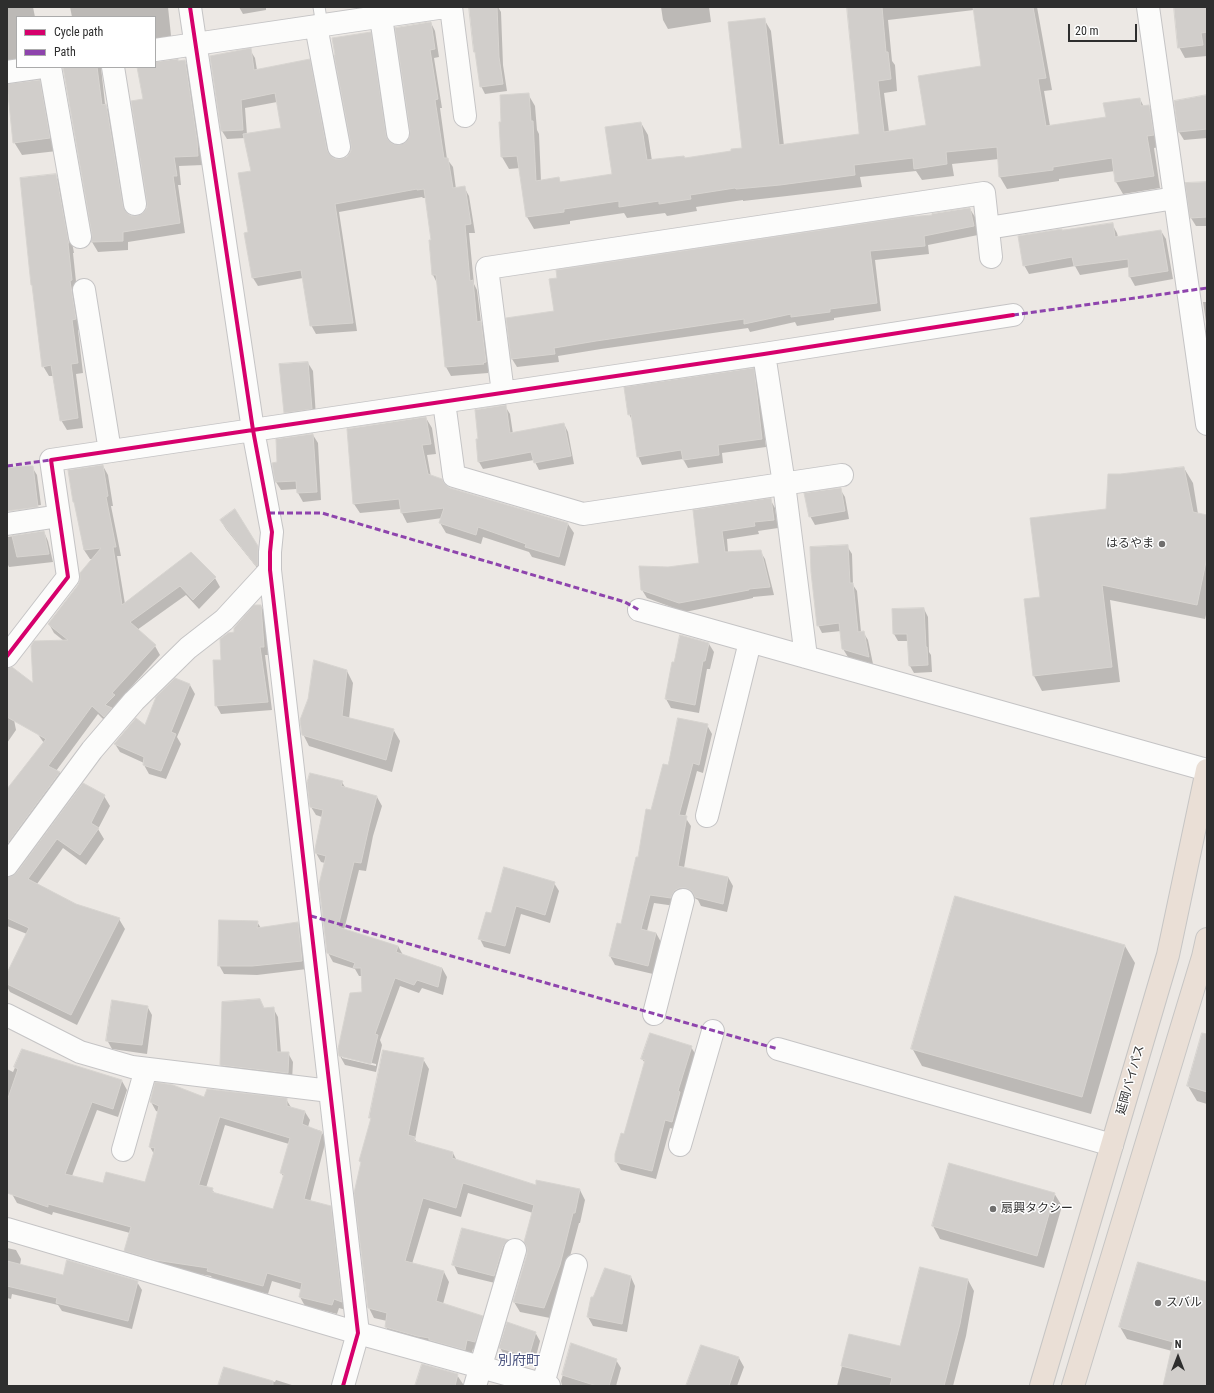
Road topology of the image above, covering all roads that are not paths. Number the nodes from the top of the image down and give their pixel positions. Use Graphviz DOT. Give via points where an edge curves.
graph roads {
  1 [pos="190,7"];
  2 [pos="445,7"];
  3 [pos="451,7"];
  4 [pos="1148,7"];
  5 [pos="381,17"];
  6 [pos="319,19"];
  7 [pos="196,44"];
  8 [pos="156,50"];
  9 [pos="35,68"];
  10 [pos="50,68"];
  11 [pos="113,68"];
  12 [pos="7,72"];
  13 [pos="465,116"];
  14 [pos="398,133"];
  15 [pos="338,148"];
  16 [pos="1175,198"];
  17 [pos="135,204"];
  18 [pos="988,228"];
  19 [pos="80,237"];
  20 [pos="991,257"];
  21 [pos="84,290"];
  22 [pos="1013,315"];
  23 [pos="764,354"];
  24 [pos="503,393"];
  25 [pos="444,402"];
  26 [pos="1207,424"];
  27 [pos="253,430"];
  28 [pos="110,451"];
  29 [pos="842,475"];
  30 [pos="784,484"];
  31 [pos="59,516"];
  32 [pos="7,524"];
  33 [pos="270,570"];
  34 [pos="639,610"];
  35 [pos="750,642"];
  36 [pos="7,656"];
  37 [pos="806,657"];
  38 [pos="1207,770"];
  39 [pos="707,816"];
  40 [pos="7,865"];
  41 [pos="683,900"];
  42 [pos="1207,939"];
  43 [pos="654,1014"];
  44 [pos="7,1015"];
  45 [pos="713,1031"];
  46 [pos="778,1049"];
  47 [pos="146,1069"];
  48 [pos="330,1091"];
  49 [pos="680,1145"];
  50 [pos="1112,1145"];
  51 [pos="123,1150"];
  52 [pos="7,1229"];
  53 [pos="514,1250"];
  54 [pos="576,1266"];
  55 [pos="358,1333"];
  56 [pos="478,1376"];
  57 [pos="546,1385"];
  58 [pos="343,1386"];
  59 [pos="1041,1386"];
  60 [pos="1073,1386"];
  1 -- 7 [label="street"];
  2 -- 5 [label="street"];
  3 -- 13 [label="street"];
  4 -- 16 [label="street"];
  5 -- 6 [label="street"];
  5 -- 14 [label="street"];
  6 -- 7 [label="street"];
  6 -- 15 [label="street"];
  7 -- 8 [label="street"];
  7 -- 27 [label="street"];
  9 -- 12 [label="street"];
  10 -- 19 [label="street"];
  11 -- 17 [label="street"];
  16 -- 18 [label="street"];
  16 -- 26 [label="street"];
  18 -- 20 [label="street"];
  18 -- 24 [label="street" via="984,193 487,268"];
  21 -- 28 [label="street"];
  22 -- 23 [label="street"];
  23 -- 24 [label="street"];
  23 -- 30 [label="street"];
  24 -- 25 [label="street"];
  25 -- 27 [label="street"];
  25 -- 30 [label="street" via="454,476 583,514"];
  27 -- 28 [label="street"];
  27 -- 33 [label="street" via="272,532"];
  28 -- 31 [label="street" via="50,460"];
  29 -- 30 [label="street"];
  30 -- 37 [label="street"];
  31 -- 32 [label="street"];
  31 -- 36 [label="street" via="68,576"];
  33 -- 40 [label="street" via="224,620 188,648 134,701 92,750"];
  33 -- 48 [label="street"];
  34 -- 35 [label="street"];
  35 -- 37 [label="street"];
  35 -- 39 [label="street"];
  37 -- 38 [label="street"];
  38 -- 50 [label="highway, 延岡バイパス" via="1168,955"];
  41 -- 43 [label="street"];
  42 -- 60 [label="highway"];
  44 -- 47 [label="street" via="80,1052 132,1068"];
  45 -- 49 [label="street"];
  46 -- 50 [label="street"];
  47 -- 48 [label="street"];
  47 -- 51 [label="street"];
  48 -- 55 [label="street"];
  50 -- 59 [label="highway, 延岡バイパス"];
  52 -- 55 [label="street"];
  53 -- 56 [label="street"];
  54 -- 57 [label="street"];
  55 -- 56 [label="street"];
  55 -- 58 [label="street"];
  56 -- 57 [label="street"];
}
